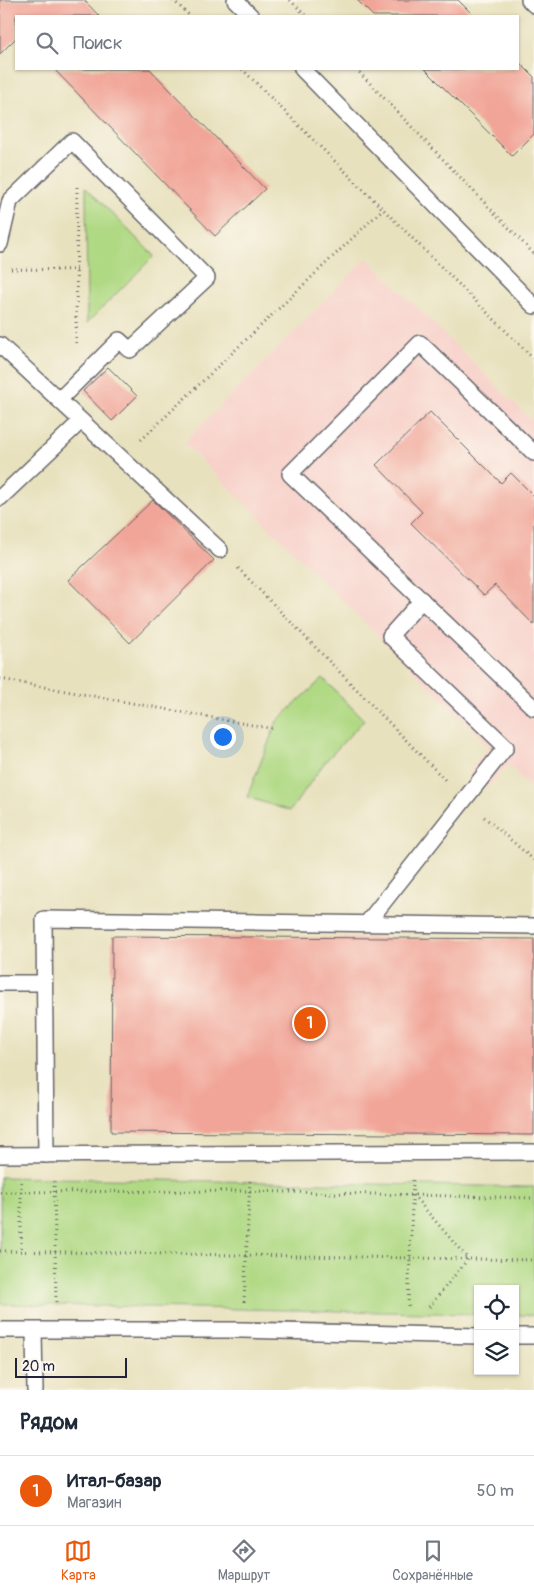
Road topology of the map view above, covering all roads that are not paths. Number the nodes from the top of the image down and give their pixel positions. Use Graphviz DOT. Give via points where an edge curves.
graph roads {
  1 [pos="235,0"];
  2 [pos="529,0"];
  3 [pos="534,5"];
  4 [pos="250,15"];
  5 [pos="303,70"];
  6 [pos="0,244"];
  7 [pos="534,306"];
  8 [pos="0,345"];
  9 [pos="58,400"];
  10 [pos="81,421"];
  11 [pos="534,453"];
  12 [pos="0,498"];
  13 [pos="220,550"];
  14 [pos="422,600"];
  15 [pos="534,708"];
  16 [pos="366,922"];
  17 [pos="534,926"];
  18 [pos="0,983"];
  19 [pos="44,983"];
  20 [pos="534,1152"];
  21 [pos="0,1155"];
  22 [pos="50,1155"];
  23 [pos="0,1330"];
  24 [pos="34,1331"];
  25 [pos="474,1336"];
  26 [pos="519,1336"];
  27 [pos="534,1336"];
  28 [pos="35,1390"];
  1 -- 4 [label="lane"];
  2 -- 3 [label="lane"];
  5 -- 7 [label="lane"];
  6 -- 9 [label="lane" via="10,201 72,141 208,278 130,350 119,340"];
  8 -- 9 [label="lane"];
  9 -- 10 [label="lane"];
  10 -- 12 [label="lane"];
  10 -- 13 [label="lane"];
  11 -- 14 [label="lane" via="420,343 290,474"];
  14 -- 15 [label="lane"];
  14 -- 16 [label="lane" via="390,636 506,747"];
  16 -- 17 [label="lane"];
  16 -- 19 [label="lane" via="44,919"];
  18 -- 19 [label="lane"];
  19 -- 22 [label="lane"];
  20 -- 22 [label="lane"];
  21 -- 22 [label="lane"];
  23 -- 24 [label="lane"];
  24 -- 25 [label="lane" via="243,1330"];
  24 -- 28 [label="lane"];
  26 -- 27 [label="lane"];
}
